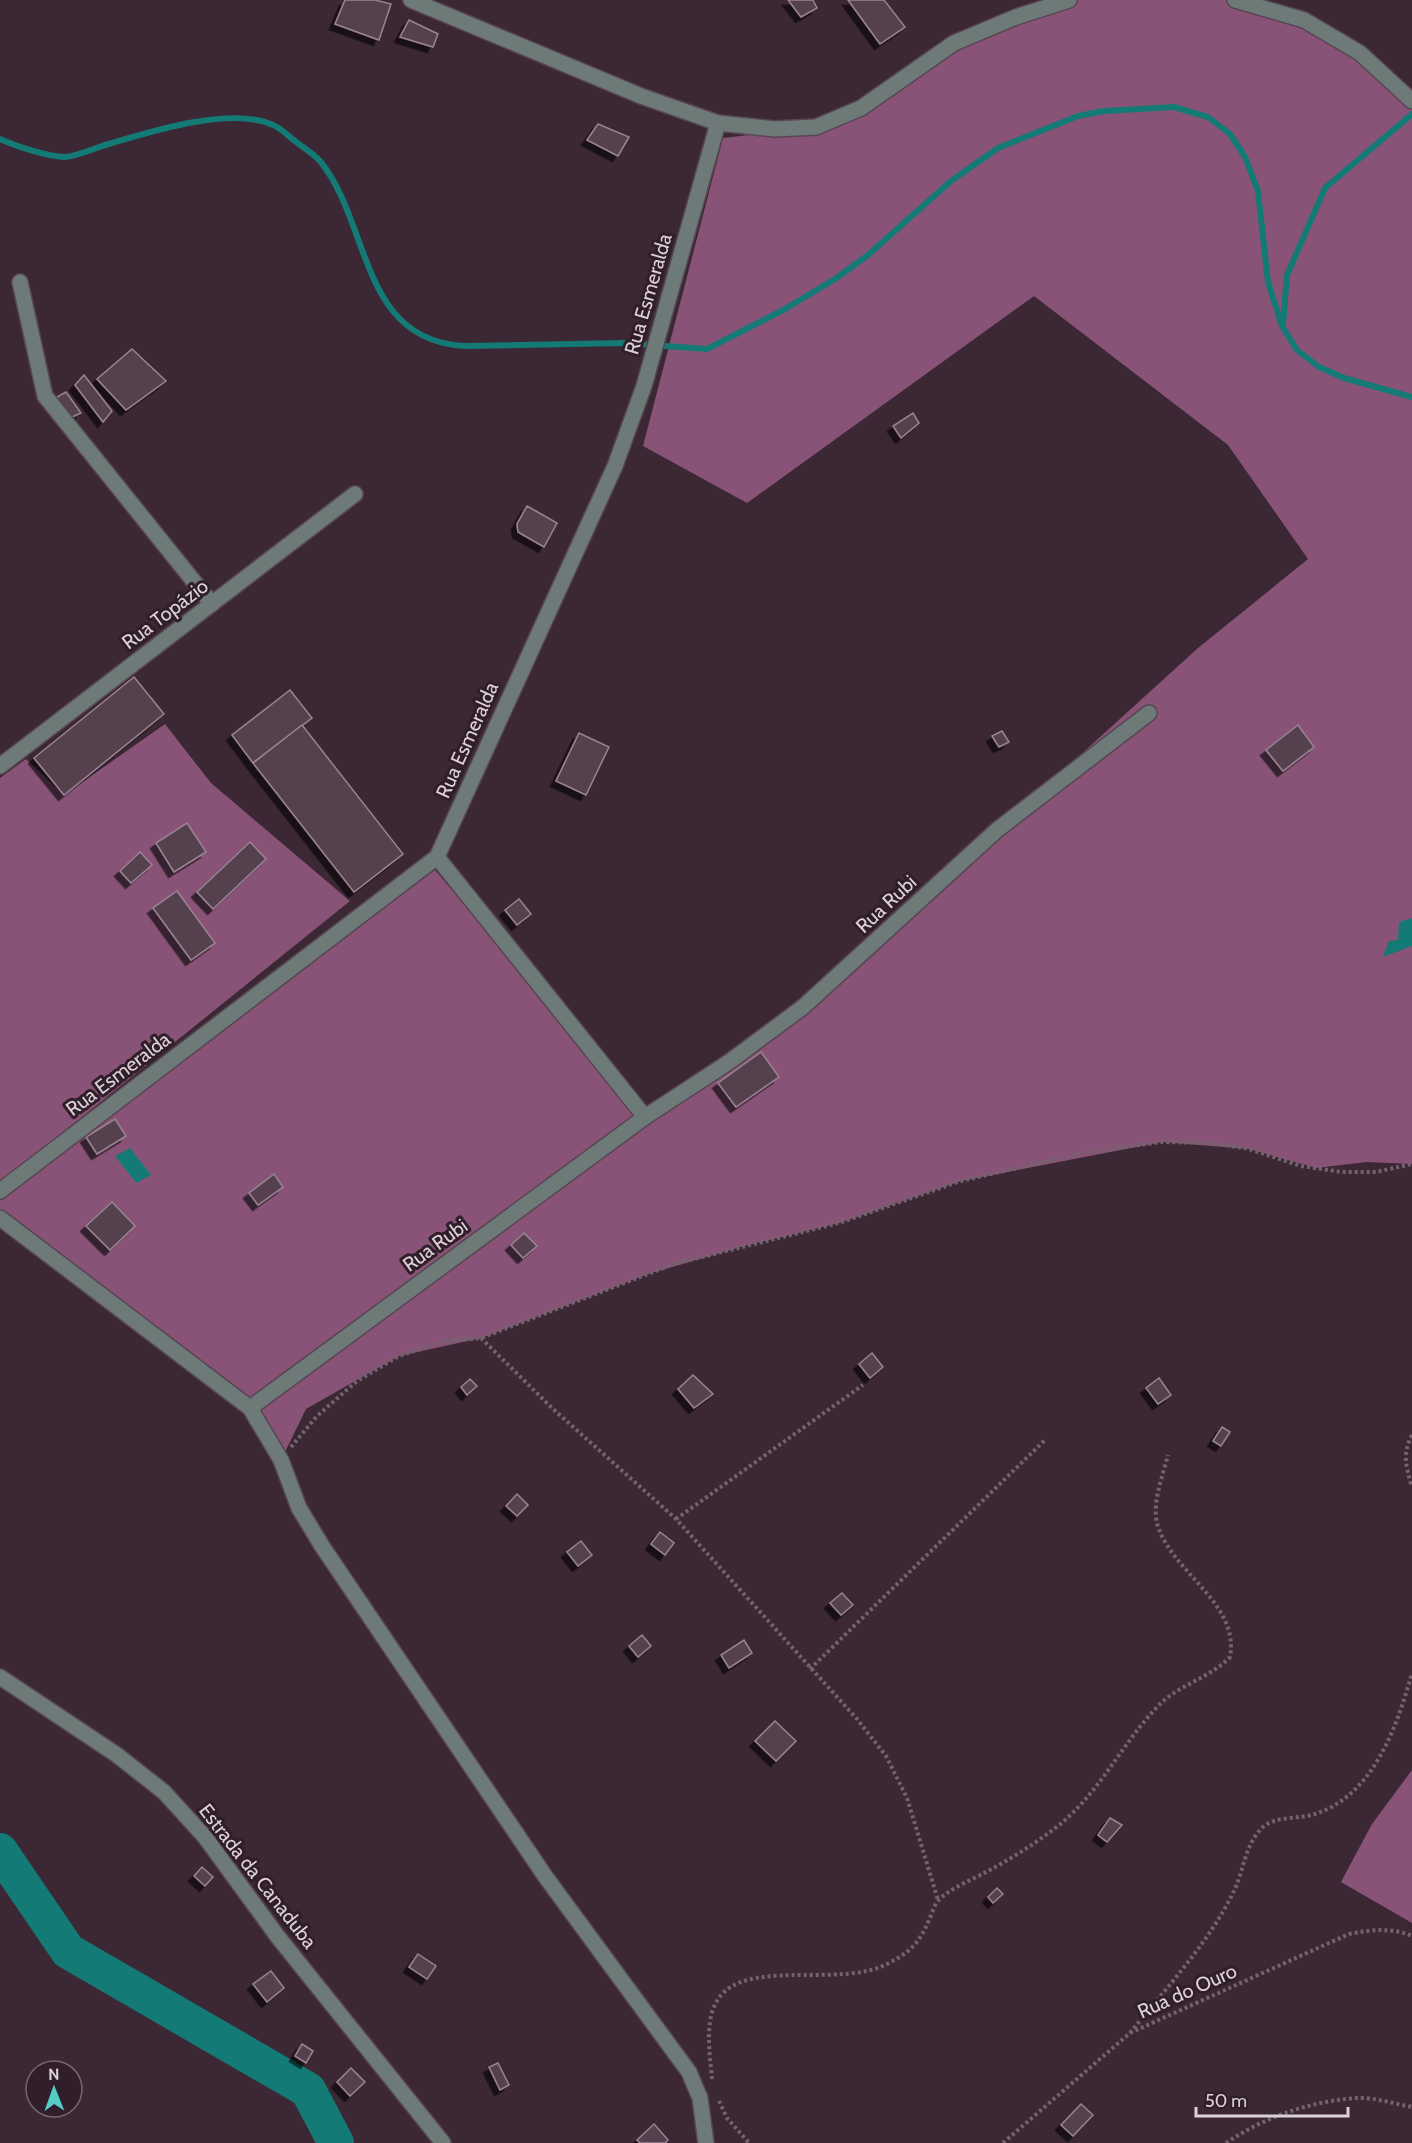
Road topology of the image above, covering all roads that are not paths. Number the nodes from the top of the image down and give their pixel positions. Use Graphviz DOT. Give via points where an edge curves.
graph roads {
  1 [pos="411,0"];
  2 [pos="1069,0"];
  3 [pos="1235,0"];
  4 [pos="1412,101"];
  5 [pos="718,123"];
  6 [pos="20,282"];
  7 [pos="355,494"];
  8 [pos="212,604"];
  9 [pos="1149,713"];
  10 [pos="0,766"];
  11 [pos="437,857"];
  12 [pos="645,1117"];
  13 [pos="0,1191"];
  14 [pos="0,1218"];
  15 [pos="250,1408"];
  16 [pos="0,1677"];
  17 [pos="443,2143"];
  18 [pos="706,2143"];
  1 -- 5 [label="street" via="641,96"];
  2 -- 5 [label="street" via="954,43 861,108 816,127 775,129"];
  3 -- 4 [label="street" via="1304,20 1360,53"];
  5 -- 11 [label="street, Rua Esmeralda" via="644,386 615,466"];
  6 -- 8 [label="street" via="45,396"];
  7 -- 8 [label="street, Rua Topázio"];
  8 -- 10 [label="street, Rua Topázio"];
  9 -- 12 [label="street, Rua Rubi" via="997,830 803,1006 729,1062"];
  11 -- 12 [label="street"];
  11 -- 13 [label="street, Rua Esmeralda"];
  12 -- 15 [label="street, Rua Rubi"];
  14 -- 15 [label="street"];
  15 -- 18 [label="street" via="281,1460 299,1508 322,1546 545,1876 689,2072 700,2098"];
  16 -- 17 [label="street, Estrada da Canaduba" via="117,1755 164,1792 205,1838 278,1937"];
}
